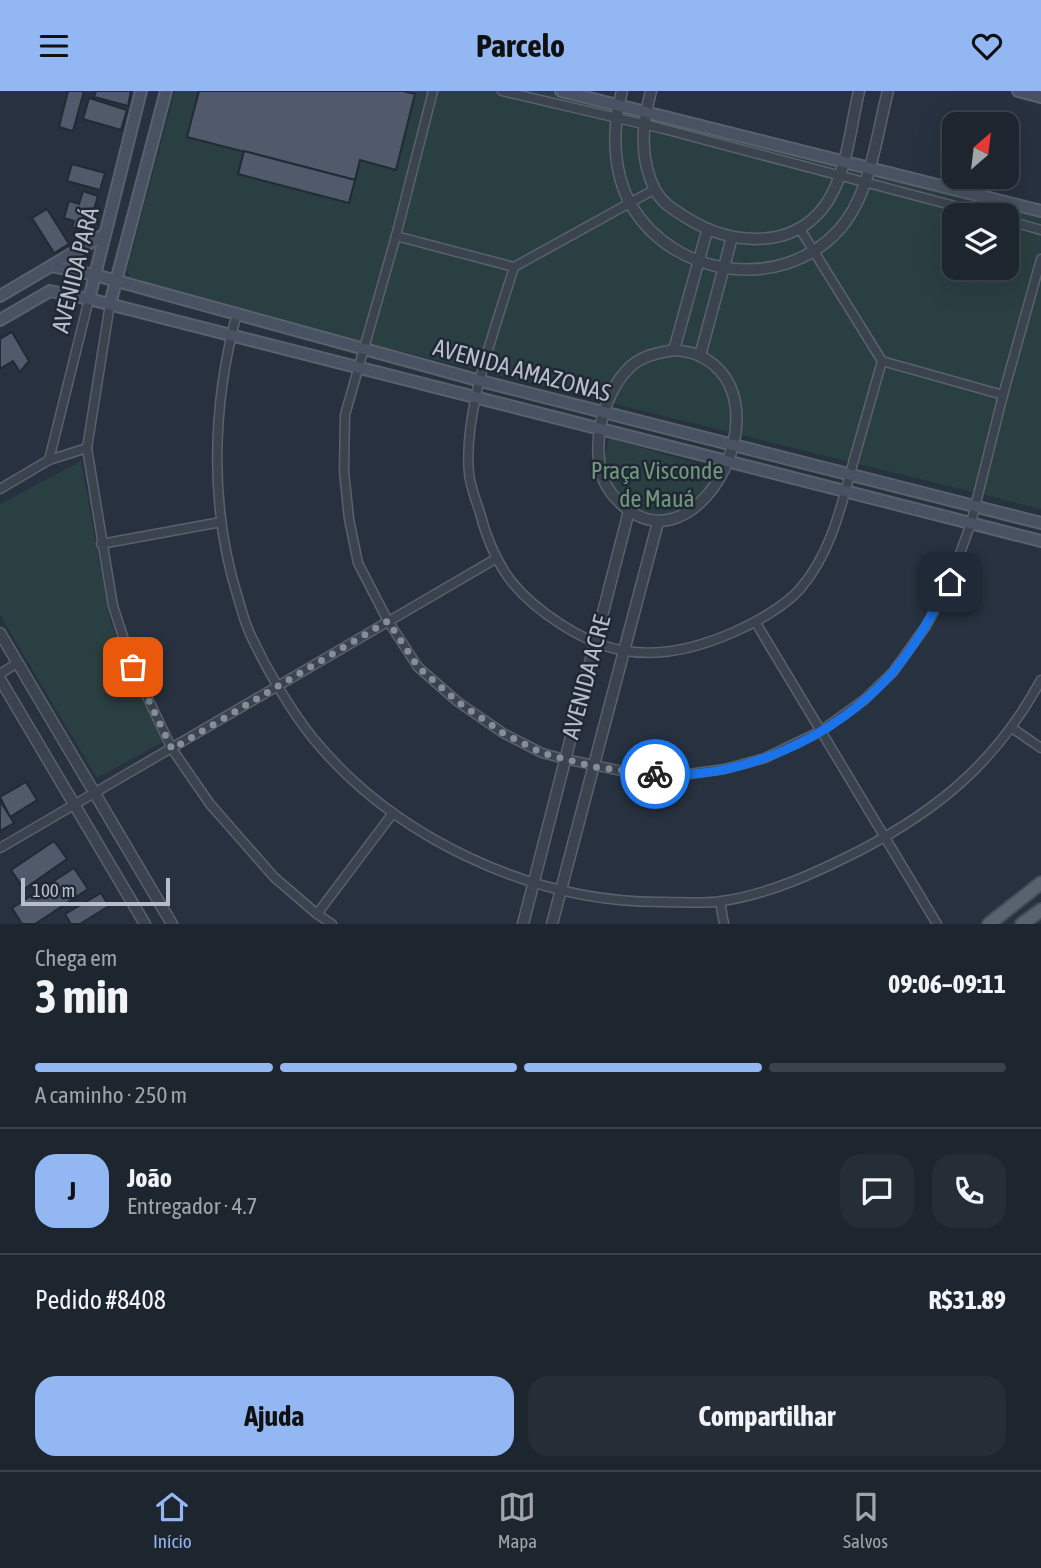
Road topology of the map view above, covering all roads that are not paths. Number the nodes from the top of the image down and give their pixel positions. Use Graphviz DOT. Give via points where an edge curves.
graph roads {
  1 [pos="141,91"];
  2 [pos="166,91"];
  3 [pos="433,91"];
  4 [pos="502,91"];
  5 [pos="561,91"];
  6 [pos="622,91"];
  7 [pos="651,91"];
  8 [pos="859,91"];
  9 [pos="888,91"];
  10 [pos="1018,91"];
  11 [pos="1041,97"];
  12 [pos="618,104"];
  13 [pos="646,111"];
  14 [pos="615,117"];
  15 [pos="643,124"];
  16 [pos="843,160"];
  17 [pos="869,167"];
  18 [pos="840,175"];
  19 [pos="865,181"];
  20 [pos="655,190"];
  21 [pos="630,203"];
  22 [pos="945,203"];
  23 [pos="1041,211"];
  24 [pos="1019,224"];
  25 [pos="800,229"];
  26 [pos="1041,230"];
  27 [pos="707,231"];
  28 [pos="105,234"];
  29 [pos="396,236"];
  30 [pos="732,237"];
  31 [pos="814,251"];
  32 [pos="1041,259"];
  33 [pos="697,261"];
  34 [pos="51,266"];
  35 [pos="514,267"];
  36 [pos="723,269"];
  37 [pos="95,275"];
  38 [pos="116,280"];
  39 [pos="0,296"];
  40 [pos="89,299"];
  41 [pos="110,304"];
  42 [pos="237,313"];
  43 [pos="0,320"];
  44 [pos="232,335"];
  45 [pos="364,350"];
  46 [pos="674,350"];
  47 [pos="701,356"];
  48 [pos="882,361"];
  49 [pos="359,367"];
  50 [pos="481,381"];
  51 [pos="1003,395"];
  52 [pos="476,397"];
  53 [pos="605,413"];
  54 [pos="600,429"];
  55 [pos="733,447"];
  56 [pos="87,448"];
  57 [pos="49,460"];
  58 [pos="728,463"];
  59 [pos="850,473"];
  60 [pos="0,489"];
  61 [pos="846,491"];
  62 [pos="975,506"];
  63 [pos="629,511"];
  64 [pos="221,522"];
  65 [pos="658,522"];
  66 [pos="971,523"];
  67 [pos="1041,523"];
  68 [pos="1041,541"];
  69 [pos="102,544"];
  70 [pos="497,558"];
  71 [pos="388,621"];
  72 [pos="756,623"];
  73 [pos="0,633"];
  74 [pos="595,643"];
  75 [pos="623,651"];
  76 [pos="18,663"];
  77 [pos="0,674"];
  78 [pos="0,679"];
  79 [pos="1041,680"];
  80 [pos="278,685"];
  81 [pos="1012,728"];
  82 [pos="821,731"];
  83 [pos="1041,748"];
  84 [pos="172,749"];
  85 [pos="565,759"];
  86 [pos="594,767"];
  87 [pos="95,793"];
  88 [pos="75,805"];
  89 [pos="393,813"];
  90 [pos="885,838"];
  91 [pos="0,848"];
  92 [pos="532,883"];
  93 [pos="1041,883"];
  94 [pos="561,890"];
  95 [pos="720,902"];
  96 [pos="1041,910"];
  97 [pos="317,914"];
  98 [pos="171,923"];
  99 [pos="145,924"];
  100 [pos="332,924"];
  101 [pos="523,924"];
  102 [pos="552,924"];
  103 [pos="724,924"];
  104 [pos="937,924"];
  105 [pos="989,924"];
  106 [pos="1022,924"];
  1 -- 28 [label="main road, AVENIDA PARÁ"];
  2 -- 38 [label="main road, AVENIDA PARÁ"];
  3 -- 29 [label="street"];
  4 -- 14 [label="street"];
  5 -- 12 [label="main road"];
  6 -- 12 [label="street"];
  7 -- 13 [label="street"];
  8 -- 16 [label="street"];
  9 -- 17 [label="street"];
  10 -- 11 [label="main road"];
  12 -- 13 [label="main road"];
  12 -- 14 [label="street"];
  13 -- 15 [label="street"];
  13 -- 16 [label="main road"];
  14 -- 15 [label="street"];
  14 -- 21 [label="street" via="619,175"];
  15 -- 18 [label="street"];
  15 -- 20 [label="street" via="644,155"];
  16 -- 17 [label="main road"];
  16 -- 18 [label="street"];
  17 -- 19 [label="street"];
  17 -- 23 [label="main road"];
  18 -- 19 [label="street"];
  18 -- 25 [label="street" via="824,206"];
  19 -- 22 [label="street"];
  19 -- 31 [label="street" via="838,230"];
  20 -- 21 [label="street"];
  20 -- 27 [label="street" via="665,205"];
  21 -- 33 [label="street" via="659,238"];
  21 -- 35 [label="street"];
  24 -- 26 [label="street"];
  25 -- 30 [label="street" via="761,240"];
  25 -- 31 [label="street"];
  27 -- 30 [label="street"];
  27 -- 33 [label="street"];
  28 -- 34 [label="main road"];
  28 -- 37 [label="main road, AVENIDA PARÁ"];
  29 -- 35 [label="street"];
  29 -- 45 [label="street"];
  30 -- 36 [label="street"];
  31 -- 36 [label="street" via="776,267"];
  31 -- 48 [label="street"];
  32 -- 51 [label="street"];
  33 -- 36 [label="street"];
  33 -- 46 [label="street"];
  34 -- 37 [label="main road, AVENIDA AMAZONAS"];
  34 -- 39 [label="main road"];
  35 -- 50 [label="street"];
  36 -- 47 [label="street"];
  37 -- 38 [label="main road, AVENIDA AMAZONAS"];
  37 -- 40 [label="main road, AVENIDA PARÁ"];
  38 -- 41 [label="main road, AVENIDA PARÁ"];
  38 -- 42 [label="main road, AVENIDA AMAZONAS"];
  40 -- 41 [label="main road, AVENIDA AMAZONAS"];
  40 -- 43 [label="main road, AVENIDA AMAZONAS" via="50,291"];
  40 -- 57 [label="street, AVENIDA PARÁ"];
  41 -- 44 [label="main road, AVENIDA AMAZONAS"];
  41 -- 56 [label="street, AVENIDA PARÁ"];
  42 -- 44 [label="street"];
  42 -- 45 [label="main road, AVENIDA AMAZONAS"];
  44 -- 49 [label="main road, AVENIDA AMAZONAS"];
  44 -- 64 [label="street" via="216,465"];
  45 -- 49 [label="street"];
  45 -- 50 [label="main road, AVENIDA AMAZONAS"];
  46 -- 47 [label="street"];
  46 -- 53 [label="street" via="647,356 629,368"];
  47 -- 55 [label="street" via="725,378 734,395"];
  48 -- 51 [label="street"];
  48 -- 59 [label="street"];
  49 -- 52 [label="main road, AVENIDA AMAZONAS"];
  49 -- 71 [label="street" via="345,415 349,519 358,563"];
  50 -- 52 [label="street"];
  50 -- 53 [label="main road, AVENIDA AMAZONAS"];
  51 -- 62 [label="street"];
  52 -- 54 [label="main road, AVENIDA AMAZONAS"];
  52 -- 70 [label="street" via="469,431 469,474"];
  53 -- 54 [label="street"];
  53 -- 55 [label="main road, AVENIDA AMAZONAS"];
  54 -- 58 [label="main road, AVENIDA AMAZONAS"];
  54 -- 63 [label="street" via="597,458 602,479"];
  55 -- 58 [label="street"];
  55 -- 59 [label="main road, AVENIDA AMAZONAS"];
  56 -- 57 [label="street"];
  56 -- 69 [label="street, AVENIDA PARÁ"];
  57 -- 60 [label="street"];
  58 -- 61 [label="main road, AVENIDA AMAZONAS"];
  58 -- 65 [label="street" via="714,490 696,508"];
  59 -- 61 [label="street"];
  59 -- 62 [label="main road, AVENIDA AMAZONAS"];
  61 -- 66 [label="main road, AVENIDA AMAZONAS"];
  61 -- 72 [label="street" via="828,546 799,590"];
  62 -- 66 [label="street"];
  62 -- 67 [label="main road, AVENIDA AMAZONAS"];
  63 -- 65 [label="street"];
  63 -- 74 [label="street, AVENIDA ACRE"];
  64 -- 69 [label="street"];
  64 -- 80 [label="street" via="232,579 250,634"];
  65 -- 75 [label="street, AVENIDA ACRE"];
  66 -- 68 [label="main road, AVENIDA AMAZONAS"];
  66 -- 82 [label="street" via="950,582 893,672"];
  69 -- 84 [label="street, AVENIDA PARÁ" via="113,606 133,667"];
  70 -- 71 [label="street"];
  70 -- 74 [label="street" via="511,581 548,616"];
  71 -- 80 [label="street"];
  71 -- 85 [label="street" via="418,667 458,702 503,733"];
  72 -- 75 [label="street" via="711,643 668,652"];
  72 -- 82 [label="street"];
  73 -- 76 [label="street"];
  74 -- 75 [label="street"];
  74 -- 85 [label="street, AVENIDA ACRE"];
  75 -- 86 [label="street, AVENIDA ACRE"];
  76 -- 77 [label="street"];
  76 -- 87 [label="street"];
  78 -- 88 [label="street"];
  79 -- 81 [label="street"];
  80 -- 84 [label="street"];
  80 -- 89 [label="street" via="312,736"];
  81 -- 83 [label="street"];
  81 -- 90 [label="street" via="947,797"];
  82 -- 86 [label="street" via="765,758 724,769 674,776"];
  82 -- 90 [label="street"];
  84 -- 87 [label="street"];
  84 -- 97 [label="street, AVENIDA PARÁ" via="210,804 274,877"];
  85 -- 86 [label="street"];
  85 -- 92 [label="street, AVENIDA ACRE"];
  86 -- 94 [label="street, AVENIDA ACRE"];
  87 -- 88 [label="street"];
  87 -- 98 [label="street"];
  88 -- 91 [label="street"];
  88 -- 99 [label="street"];
  89 -- 92 [label="street" via="488,866"];
  89 -- 97 [label="street"];
  90 -- 95 [label="street" via="813,874"];
  90 -- 104 [label="street"];
  92 -- 94 [label="street"];
  92 -- 101 [label="street, AVENIDA ACRE"];
  93 -- 105 [label="main road"];
  94 -- 95 [label="street" via="626,902"];
  94 -- 102 [label="street, AVENIDA ACRE"];
  95 -- 103 [label="street"];
  96 -- 106 [label="main road"];
  97 -- 100 [label="street, AVENIDA PARÁ"];
}
